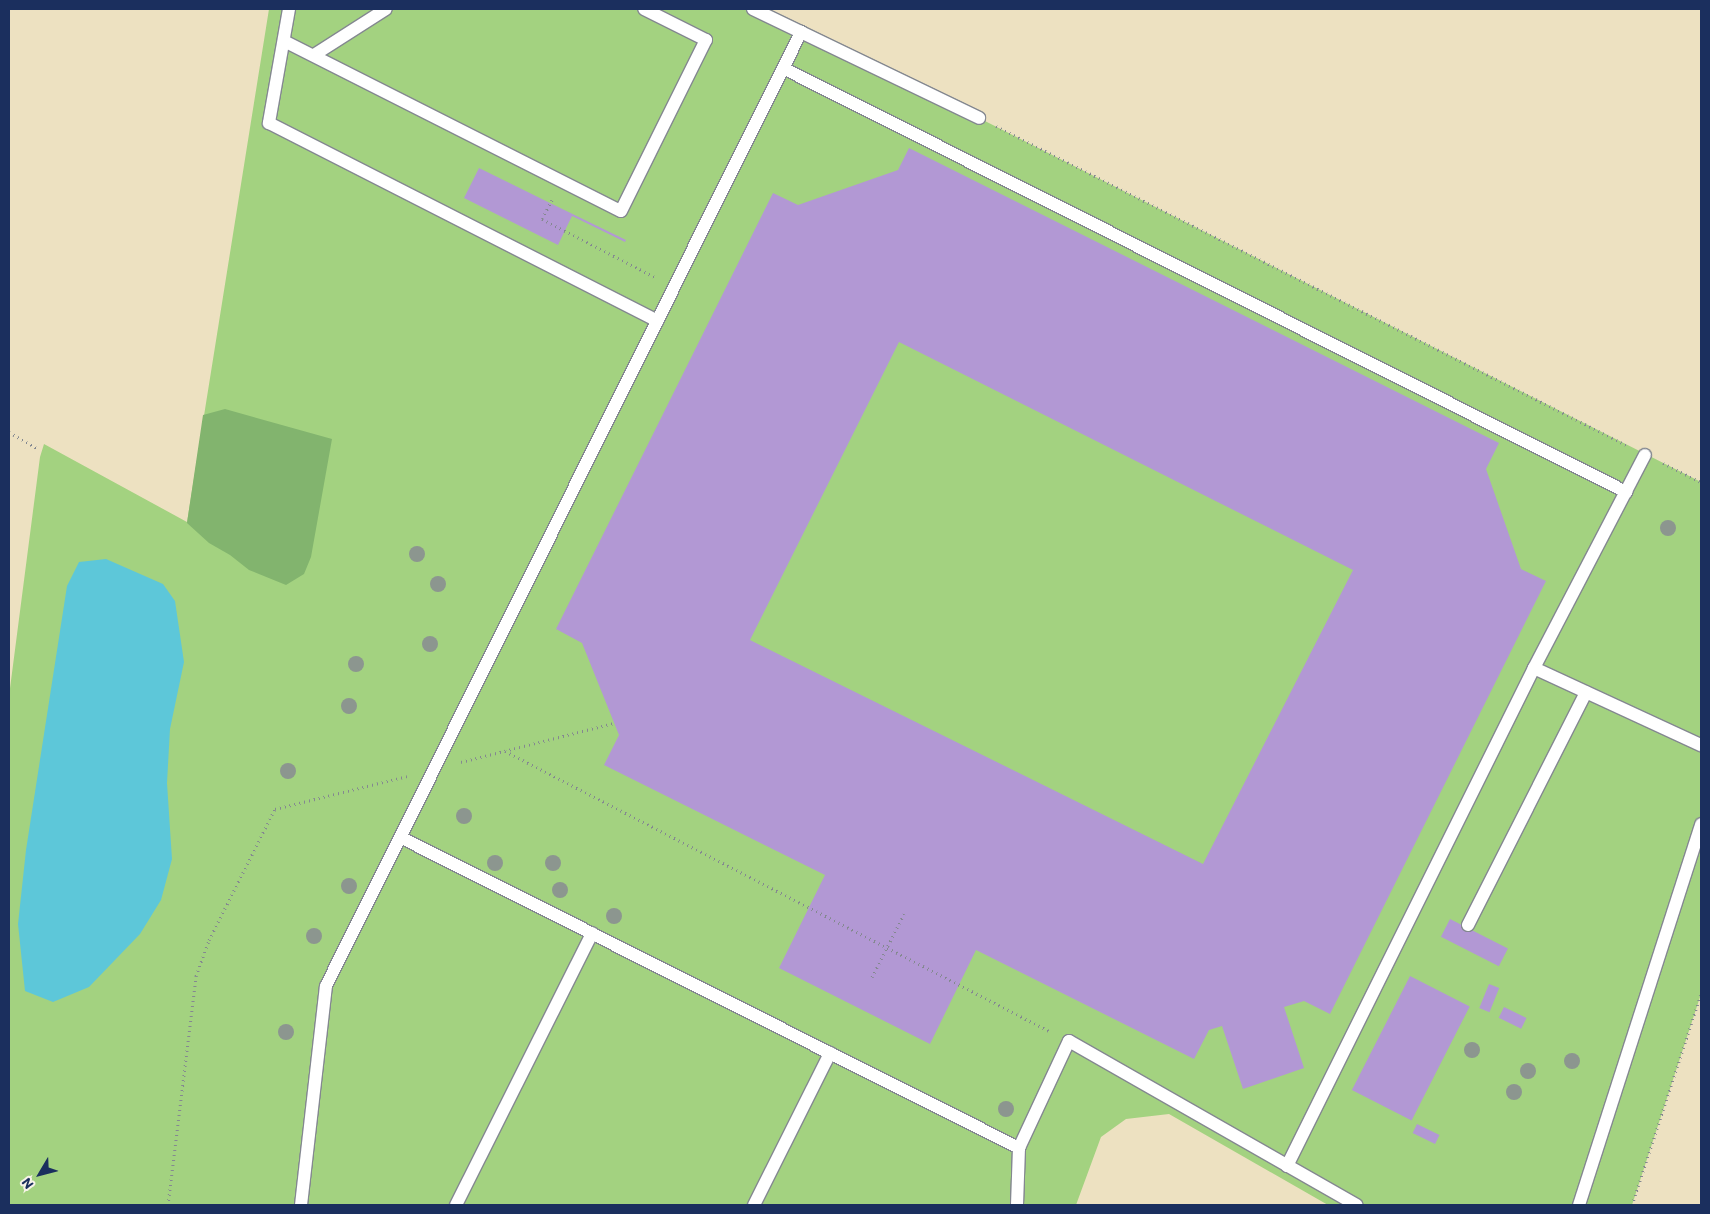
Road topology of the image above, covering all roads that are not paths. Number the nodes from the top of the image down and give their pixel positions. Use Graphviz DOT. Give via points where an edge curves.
graph roads {
  1 [pos="289,9"];
  2 [pos="386,9"];
  3 [pos="644,9"];
  4 [pos="753,9"];
  5 [pos="801,32"];
  6 [pos="284,41"];
  7 [pos="314,55"];
  8 [pos="783,68"];
  9 [pos="979,118"];
  10 [pos="657,321"];
  11 [pos="1645,455"];
  12 [pos="1626,492"];
  13 [pos="1534,668"];
  14 [pos="1586,692"];
  15 [pos="1701,745"];
  16 [pos="1701,824"];
  17 [pos="400,837"];
  18 [pos="1468,925"];
  19 [pos="592,933"];
  20 [pos="830,1053"];
  21 [pos="1020,1148"];
  22 [pos="1286,1166"];
  23 [pos="301,1205"];
  24 [pos="456,1205"];
  25 [pos="754,1205"];
  26 [pos="1017,1205"];
  27 [pos="1356,1205"];
  28 [pos="1579,1205"];
  1 -- 6 [label="lane"];
  2 -- 7 [label="lane"];
  3 -- 7 [label="lane" via="706,40 621,211"];
  4 -- 5 [label="lane"];
  5 -- 8 [label="lane"];
  5 -- 9 [label="lane"];
  6 -- 7 [label="lane"];
  6 -- 10 [label="lane" via="269,123"];
  8 -- 10 [label="lane"];
  8 -- 12 [label="lane"];
  10 -- 17 [label="lane"];
  11 -- 12 [label="lane"];
  12 -- 13 [label="lane"];
  13 -- 14 [label="lane"];
  13 -- 22 [label="lane"];
  14 -- 15 [label="lane"];
  14 -- 18 [label="lane"];
  16 -- 28 [label="lane"];
  17 -- 19 [label="lane"];
  17 -- 23 [label="lane" via="326,986"];
  19 -- 20 [label="lane"];
  19 -- 24 [label="lane"];
  20 -- 21 [label="lane"];
  20 -- 25 [label="lane"];
  21 -- 22 [label="lane" via="1069,1041"];
  21 -- 26 [label="lane"];
  22 -- 27 [label="lane"];
}
